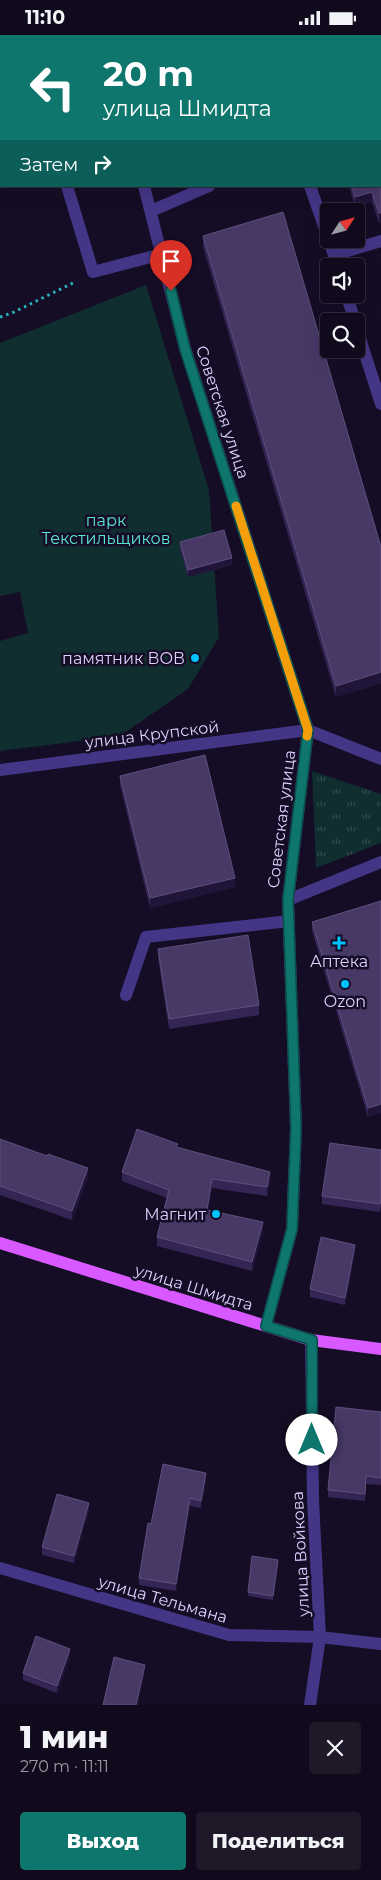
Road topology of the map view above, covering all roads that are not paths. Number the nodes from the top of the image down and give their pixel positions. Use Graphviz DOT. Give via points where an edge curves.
graph roads {
  1 [pos="67,187"];
  2 [pos="144,187"];
  3 [pos="207,187"];
  4 [pos="310,187"];
  5 [pos="151,211"];
  6 [pos="381,241"];
  7 [pos="162,253"];
  8 [pos="335,258"];
  9 [pos="341,258"];
  10 [pos="365,354"];
  11 [pos="381,405"];
  12 [pos="308,730"];
  13 [pos="381,759"];
  14 [pos="0,770"];
  15 [pos="381,861"];
  16 [pos="288,900"];
  17 [pos="289,921"];
  18 [pos="126,995"];
  19 [pos="0,1243"];
  20 [pos="266,1326"];
  21 [pos="312,1340"];
  22 [pos="381,1349"];
  23 [pos="0,1568"];
  24 [pos="320,1637"];
  25 [pos="381,1644"];
  26 [pos="310,1705"];
  1 -- 7 [label="street" via="93,273"];
  2 -- 5 [label="street, Советская улица"];
  3 -- 5 [label="street"];
  4 -- 8 [label="street"];
  5 -- 7 [label="street, Советская улица"];
  6 -- 9 [label="street"];
  7 -- 12 [label="street, Советская улица" via="185,349"];
  10 -- 11 [label="street"];
  12 -- 13 [label="street"];
  12 -- 14 [label="street, улица Крупской"];
  12 -- 16 [label="street, Советская улица"];
  15 -- 16 [label="street"];
  16 -- 17 [label="street, Советская улица"];
  17 -- 18 [label="street" via="146,937"];
  17 -- 20 [label="street, Советская улица" via="296,1128 292,1229"];
  19 -- 20 [label="main road, улица Шмидта"];
  20 -- 21 [label="main road, улица Шмидта"];
  21 -- 22 [label="main road, улица Шмидта"];
  21 -- 24 [label="street, улица Войкова" via="313,1499"];
  23 -- 24 [label="street, улица Тельмана" via="229,1635"];
  24 -- 25 [label="street, улица Тельмана"];
  24 -- 26 [label="street, улица Войкова"];
}
